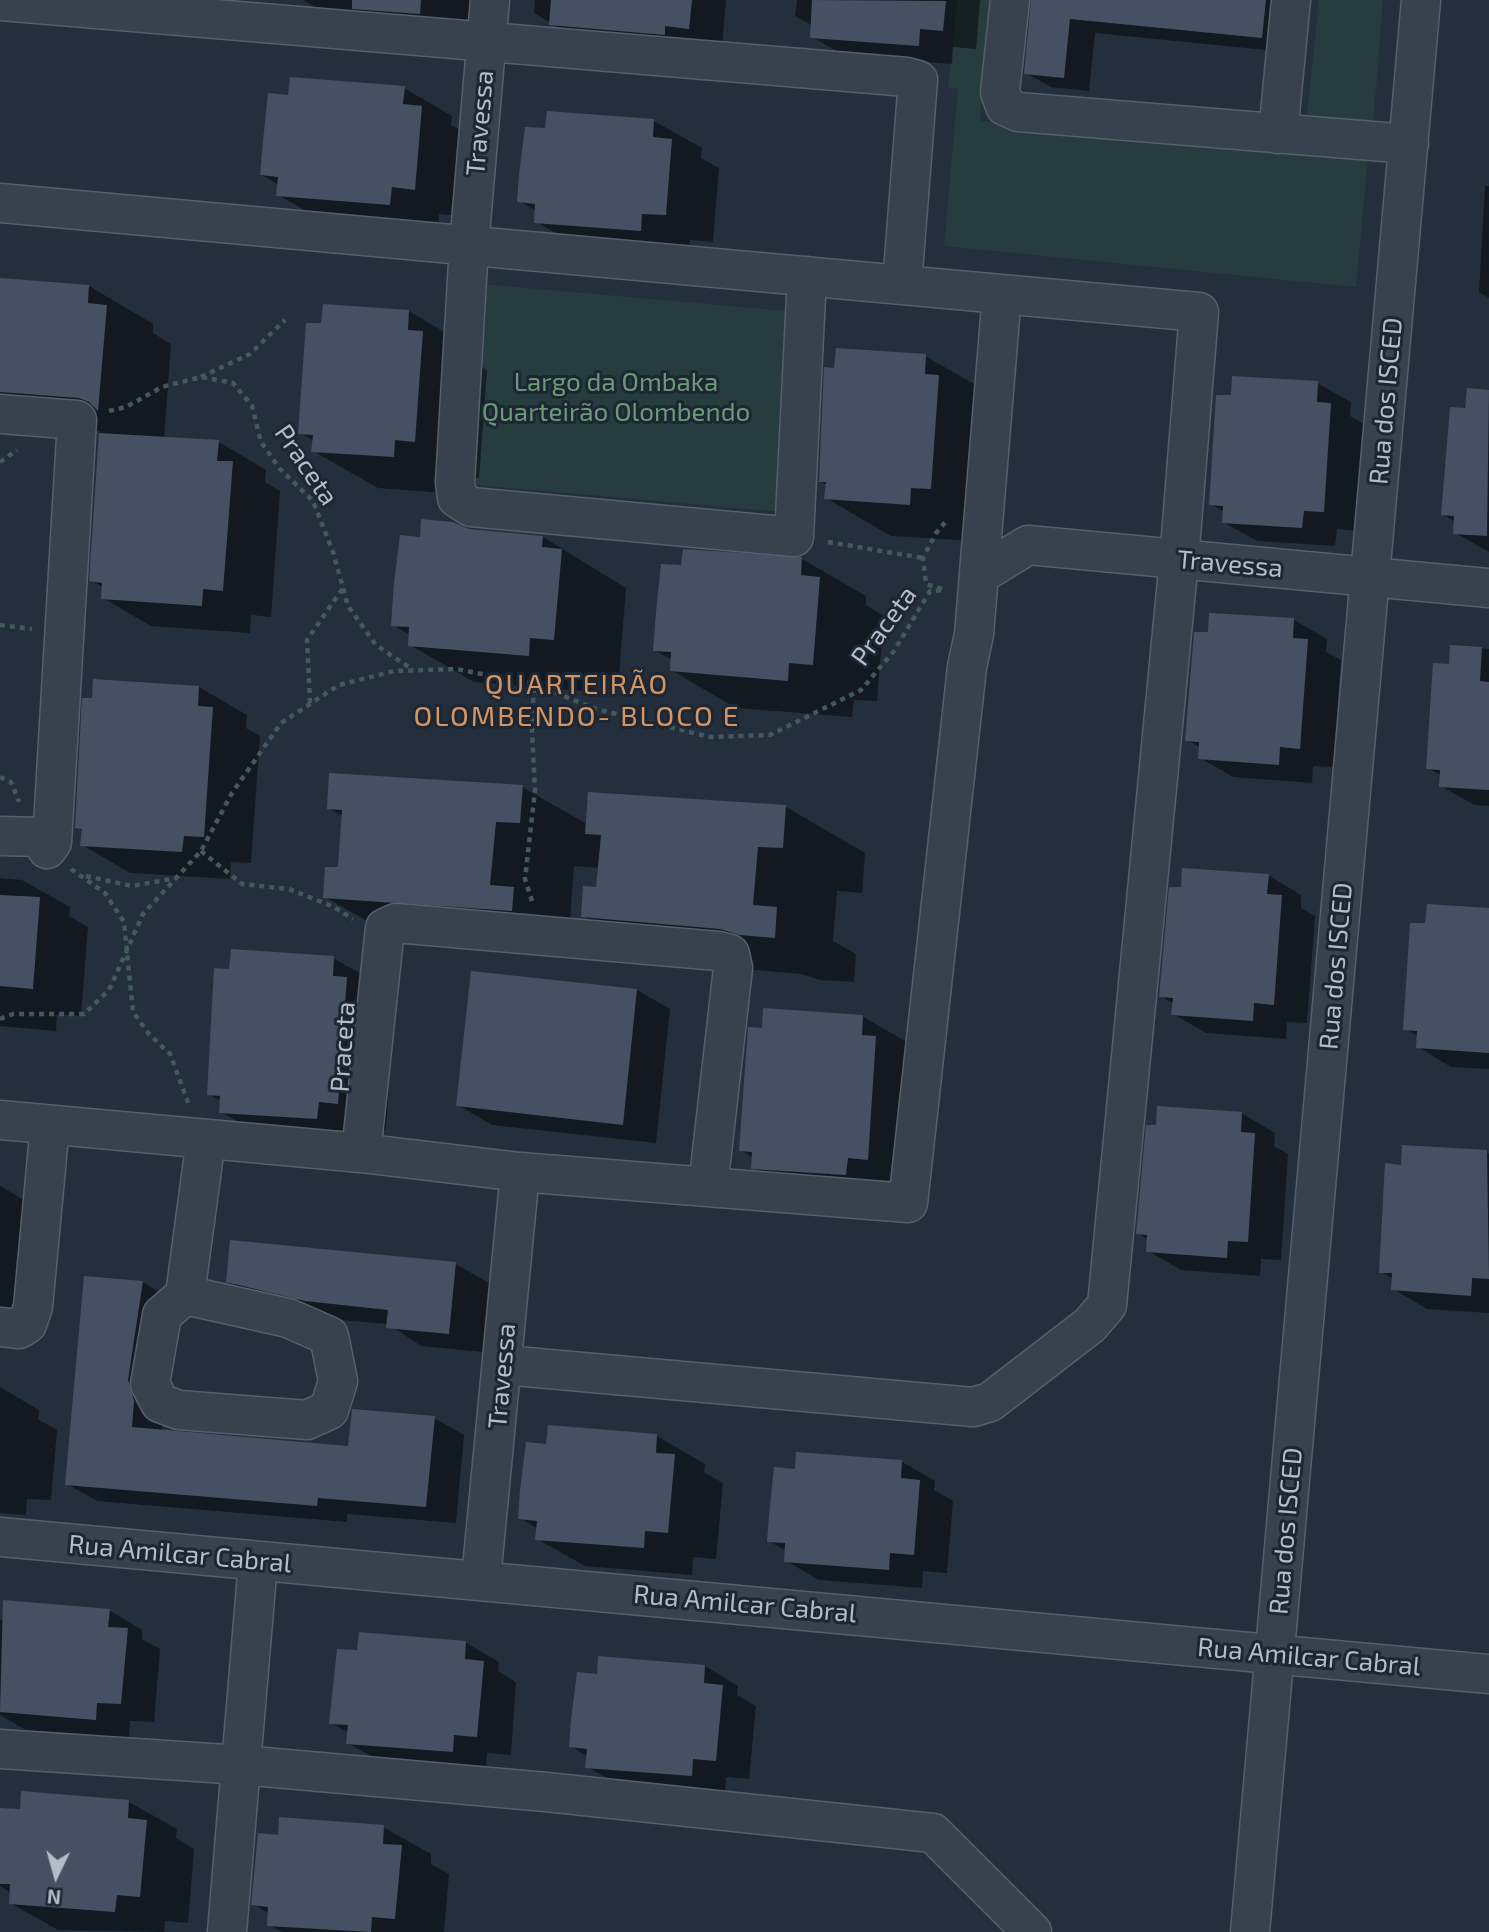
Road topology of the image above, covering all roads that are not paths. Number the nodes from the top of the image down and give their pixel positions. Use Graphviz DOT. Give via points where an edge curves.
graph roads {
  1 [pos="491,0"];
  2 [pos="1010,0"];
  3 [pos="1291,0"];
  4 [pos="1421,0"];
  5 [pos="0,1"];
  6 [pos="487,41"];
  7 [pos="1278,134"];
  8 [pos="1409,144"];
  9 [pos="0,203"];
  10 [pos="469,246"];
  11 [pos="807,276"];
  12 [pos="902,285"];
  13 [pos="1002,294"];
  14 [pos="0,414"];
  15 [pos="985,511"];
  16 [pos="1028,545"];
  17 [pos="1180,560"];
  18 [pos="1370,575"];
  19 [pos="962,582"];
  20 [pos="1489,588"];
  21 [pos="0,836"];
  22 [pos="0,1120"];
  23 [pos="50,1125"];
  24 [pos="198,1126"];
  25 [pos="361,1153"];
  26 [pos="520,1172"];
  27 [pos="708,1187"];
  28 [pos="185,1295"];
  29 [pos="0,1327"];
  30 [pos="504,1365"];
  31 [pos="0,1537"];
  32 [pos="258,1562"];
  33 [pos="481,1579"];
  34 [pos="1275,1654"];
  35 [pos="1489,1674"];
  36 [pos="0,1749"];
  37 [pos="242,1765"];
  38 [pos="227,1932"];
  39 [pos="1032,1932"];
  40 [pos="1250,1932"];
  1 -- 6 [label="street, Travessa"];
  2 -- 7 [label="street" via="1000,92 1005,106 1018,112"];
  3 -- 7 [label="street"];
  4 -- 8 [label="street, Rua dos ISCED"];
  5 -- 6 [label="street"];
  6 -- 10 [label="street, Travessa"];
  6 -- 12 [label="street" via="918,80"];
  7 -- 8 [label="street"];
  8 -- 18 [label="street, Rua dos ISCED"];
  9 -- 10 [label="street"];
  10 -- 11 [label="street"];
  10 -- 11 [label="street, Travessa" via="454,482 457,498 471,507 794,537"];
  11 -- 12 [label="street"];
  12 -- 13 [label="street"];
  13 -- 15 [label="street"];
  13 -- 17 [label="street" via="1199,312"];
  14 -- 21 [label="street" via="77,420 52,842 47,849 40,837"];
  15 -- 16 [label="street"];
  15 -- 19 [label="street"];
  16 -- 17 [label="street, Travessa"];
  16 -- 19 [label="street"];
  17 -- 18 [label="street, Travessa"];
  17 -- 30 [label="street" via="1107,1305 1090,1325 990,1402 973,1407"];
  18 -- 20 [label="street, Travessa"];
  18 -- 34 [label="street, Rua dos ISCED"];
  19 -- 27 [label="street" via="908,1203"];
  22 -- 23 [label="street"];
  23 -- 24 [label="street"];
  23 -- 29 [label="street" via="33,1307 27,1324 19,1329"];
  24 -- 25 [label="street"];
  24 -- 28 [label="street"];
  25 -- 26 [label="street"];
  25 -- 27 [label="street" via="386,928 396,923 730,954 733,968"];
  26 -- 27 [label="street"];
  26 -- 30 [label="street, Travessa"];
  28 -- 28 [label="street" via="288,1318 329,1336 338,1381 328,1410 307,1420 178,1410 160,1403 150,1384 162,1315"];
  30 -- 33 [label="street, Travessa"];
  31 -- 32 [label="street, Rua Amilcar Cabral"];
  32 -- 33 [label="street, Rua Amilcar Cabral"];
  32 -- 37 [label="street"];
  33 -- 34 [label="street, Rua Amilcar Cabral"];
  34 -- 35 [label="street, Rua Amilcar Cabral"];
  34 -- 40 [label="street, Rua dos ISCED"];
  36 -- 37 [label="street"];
  37 -- 38 [label="street"];
  37 -- 39 [label="street" via="933,1833"];
}
